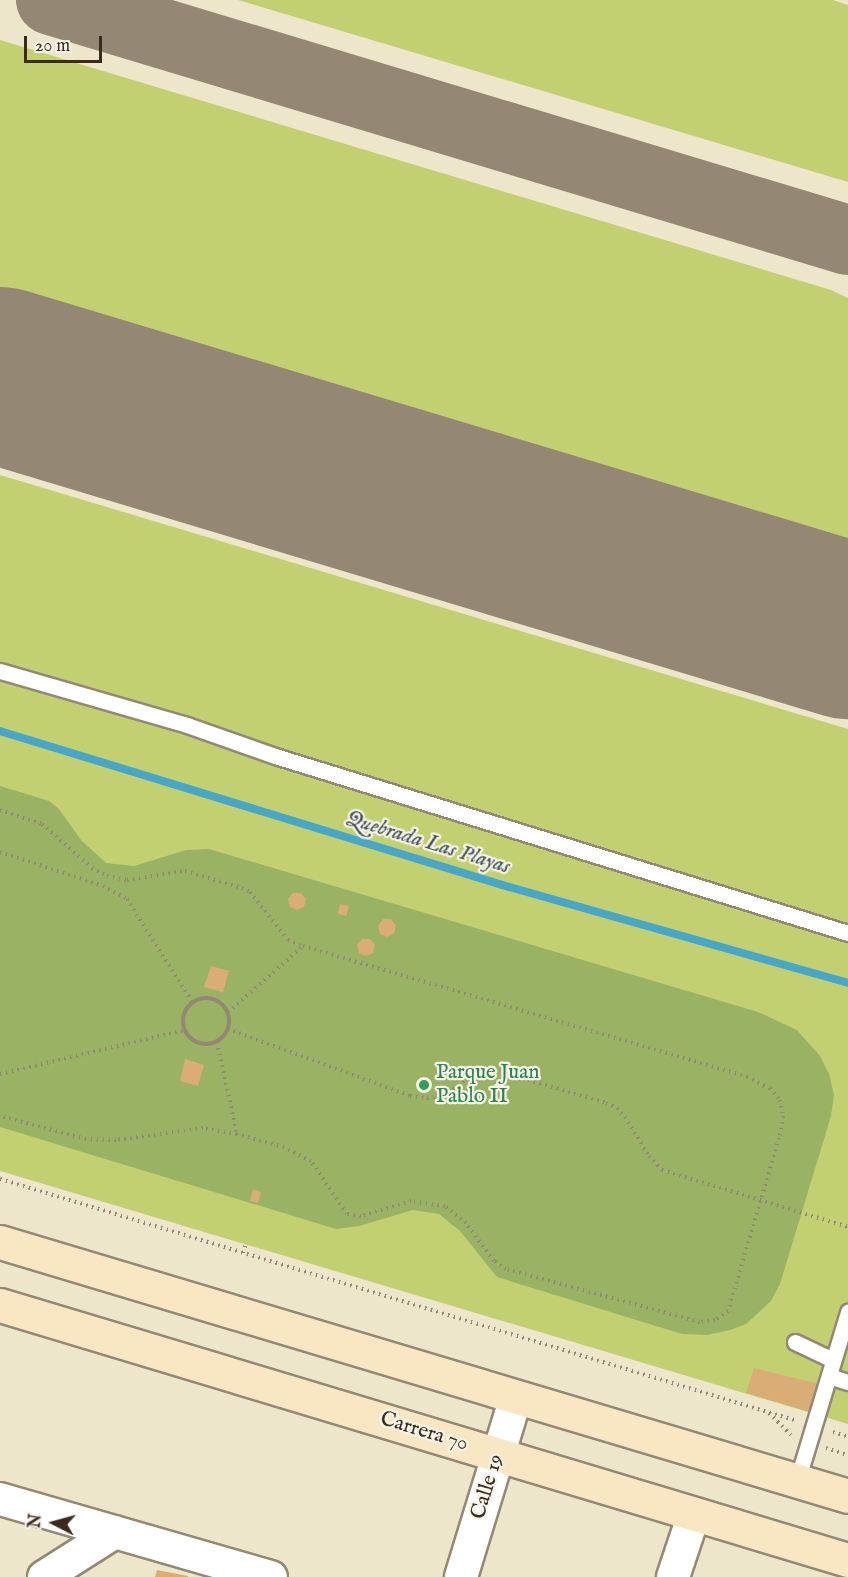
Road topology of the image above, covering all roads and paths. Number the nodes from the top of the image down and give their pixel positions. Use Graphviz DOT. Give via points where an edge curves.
graph roads {
  1 [pos="0,671"];
  2 [pos="0,810"];
  3 [pos="0,852"];
  4 [pos="107,876"];
  5 [pos="103,886"];
  6 [pos="848,933"];
  7 [pos="303,946"];
  8 [pos="192,1002"];
  9 [pos="228,1012"];
  10 [pos="228,1029"];
  11 [pos="185,1030"];
  12 [pos="217,1042"];
  13 [pos="0,1074"];
  14 [pos="0,1116"];
  15 [pos="237,1134"];
  16 [pos="0,1179"];
  17 [pos="760,1201"];
  18 [pos="848,1227"];
  19 [pos="0,1242"];
  20 [pos="246,1243"];
  21 [pos="243,1253"];
  22 [pos="0,1305"];
  23 [pos="848,1312"];
  24 [pos="795,1342"];
  25 [pos="833,1360"];
  26 [pos="829,1376"];
  27 [pos="848,1382"];
  28 [pos="516,1397"];
  29 [pos="766,1411"];
  30 [pos="498,1455"];
  31 [pos="797,1481"];
  32 [pos="848,1496"];
  33 [pos="0,1499"];
  34 [pos="694,1514"];
  35 [pos="115,1532"];
  36 [pos="848,1560"];
  37 [pos="44,1577"];
  38 [pos="270,1577"];
  39 [pos="461,1577"];
  40 [pos="673,1577"];
  1 -- 6 [label="lane" via="187,725 286,760"];
  2 -- 4 [label="path" via="42,824 92,868"];
  3 -- 5 [label="path"];
  4 -- 5 [label="path"];
  4 -- 7 [label="path" via="127,880 185,871 242,888 250,892 288,940"];
  5 -- 8 [label="path" via="127,899"];
  7 -- 9 [label="path"];
  7 -- 17 [label="path" via="747,1077 770,1088 780,1100 783,1116"];
  8 -- 9 [label="path" via="209,998 224,1005"];
  8 -- 11 [label="path" via="184,1015"];
  9 -- 10 [label="path"];
  10 -- 12 [label="path"];
  10 -- 17 [label="path" via="410,1096 443,1096 489,1071 606,1103 617,1108 662,1170"];
  11 -- 12 [label="path" via="194,1041"];
  11 -- 13 [label="path"];
  12 -- 15 [label="path"];
  14 -- 15 [label="path" via="98,1140 203,1128"];
  15 -- 17 [label="path" via="303,1155 318,1169 347,1214 361,1216 411,1200 446,1206 466,1223 494,1261 506,1269 700,1322 715,1320 728,1311"];
  16 -- 21 [label="path"];
  17 -- 18 [label="path"];
  19 -- 28 [label="main road"];
  20 -- 21 [label="path"];
  21 -- 29 [label="path"];
  22 -- 30 [label="main road, Carrera 70"];
  23 -- 25 [label="lane"];
  24 -- 25 [label="lane"];
  25 -- 26 [label="lane"];
  26 -- 27 [label="lane"];
  26 -- 31 [label="lane"];
  28 -- 30 [label="street, Calle 19"];
  28 -- 31 [label="main road"];
  30 -- 34 [label="main road, Carrera 70"];
  30 -- 39 [label="street, Calle 19"];
  31 -- 32 [label="main road"];
  33 -- 35 [label="street"];
  34 -- 36 [label="main road, Carrera 70"];
  34 -- 40 [label="street"];
  35 -- 37 [label="street"];
  35 -- 38 [label="street"];
}
